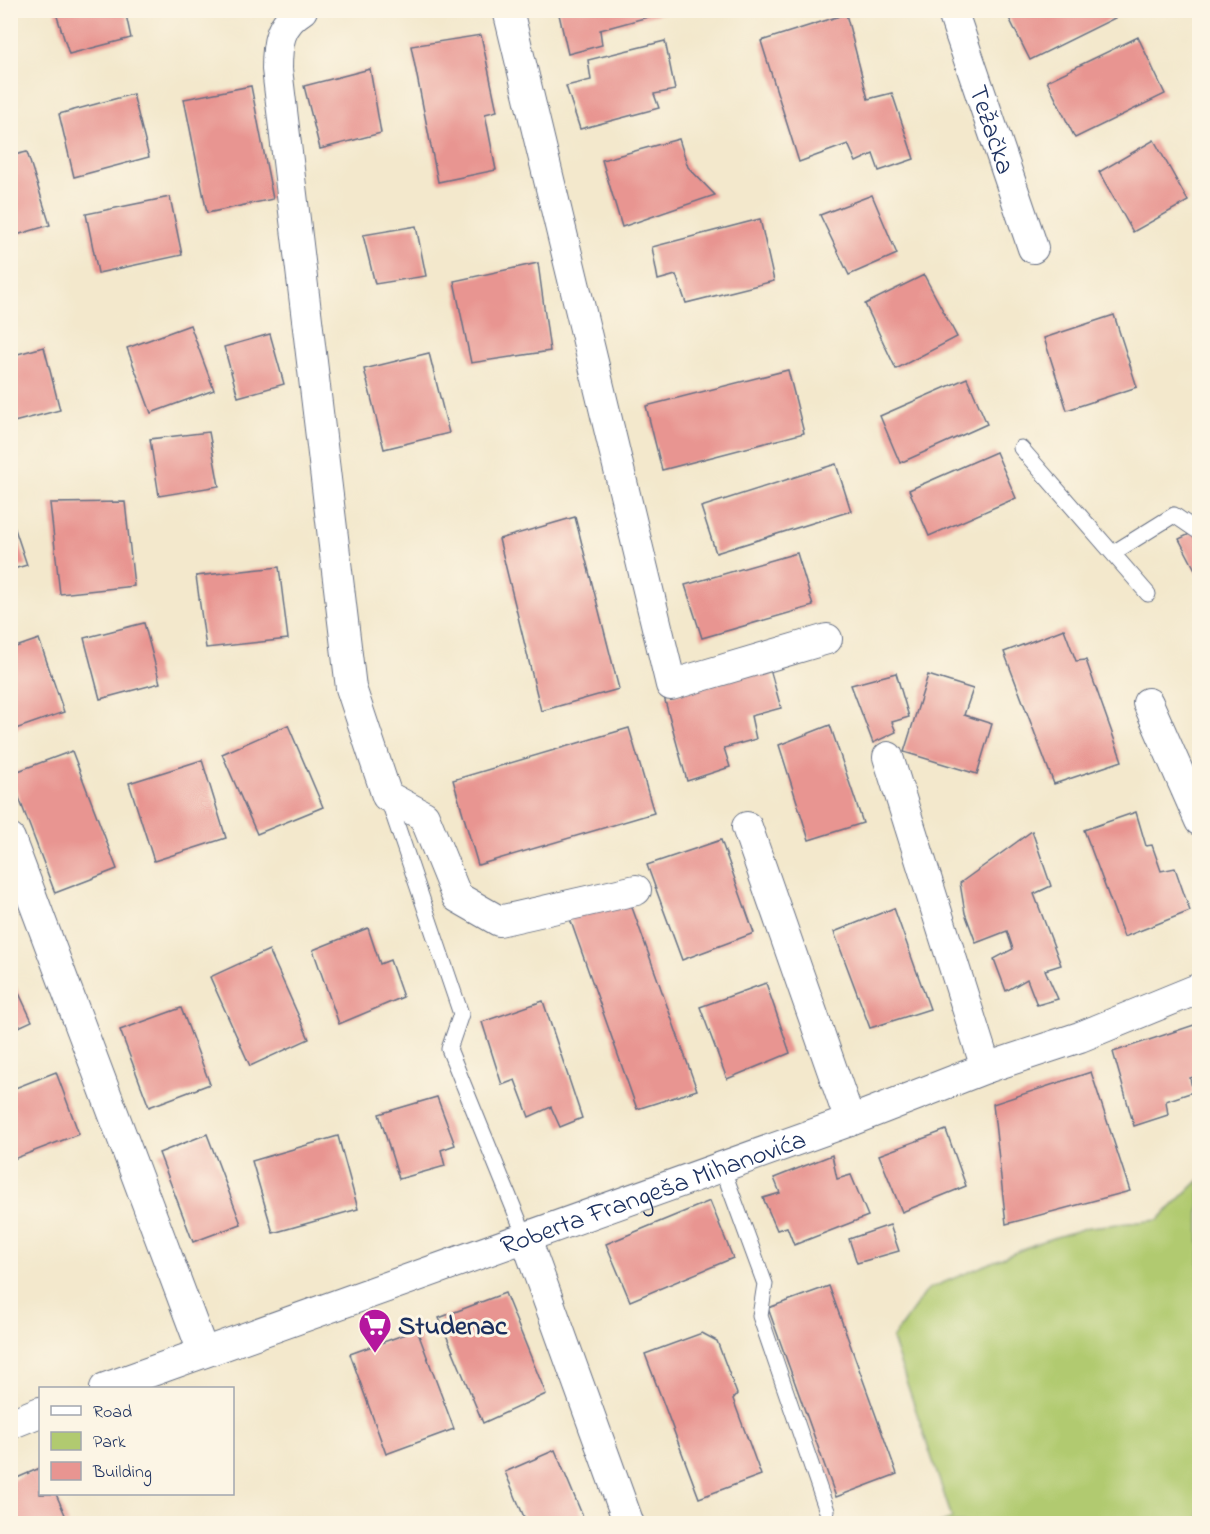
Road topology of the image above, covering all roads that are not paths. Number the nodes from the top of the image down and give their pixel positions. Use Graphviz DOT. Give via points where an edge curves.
graph roads {
  1 [pos="302,10"];
  2 [pos="508,10"];
  3 [pos="952,10"];
  4 [pos="1033,248"];
  5 [pos="1021,448"];
  6 [pos="1197,530"];
  7 [pos="1113,553"];
  8 [pos="1148,594"];
  9 [pos="827,639"];
  10 [pos="1148,703"];
  11 [pos="888,757"];
  12 [pos="387,796"];
  13 [pos="1200,821"];
  14 [pos="747,827"];
  15 [pos="10,839"];
  16 [pos="636,890"];
  17 [pos="1200,988"];
  18 [pos="986,1068"];
  19 [pos="850,1121"];
  20 [pos="722,1167"];
  21 [pos="525,1236"];
  22 [pos="203,1352"];
  23 [pos="110,1387"];
  24 [pos="39,1412"];
  25 [pos="10,1424"];
  26 [pos="827,1511"];
  27 [pos="629,1524"];
  1 -- 12 [label="street" via="282,30 277,47 278,69 351,688"];
  2 -- 9 [label="street" via="671,684"];
  3 -- 4 [label="street, Težačka"];
  5 -- 7 [label="lane"];
  6 -- 7 [label="lane" via="1174,515"];
  7 -- 8 [label="lane"];
  10 -- 13 [label="street"];
  11 -- 18 [label="street"];
  12 -- 16 [label="street" via="424,816 457,897 499,921"];
  12 -- 21 [label="lane" via="461,1014 449,1048"];
  14 -- 19 [label="street"];
  15 -- 22 [label="street"];
  17 -- 18 [label="street, Roberta Frangeša Mihanovića" via="1080,1037"];
  18 -- 19 [label="street, Roberta Frangeša Mihanovića"];
  19 -- 20 [label="street, Roberta Frangeša Mihanovića"];
  20 -- 21 [label="street, Roberta Frangeša Mihanovića"];
  20 -- 26 [label="lane" via="765,1284 760,1316"];
  21 -- 22 [label="street, Roberta Frangeša Mihanovića"];
  21 -- 27 [label="street"];
  22 -- 23 [label="street, Roberta Frangeša Mihanovića"];
  24 -- 25 [label="street"];
}
